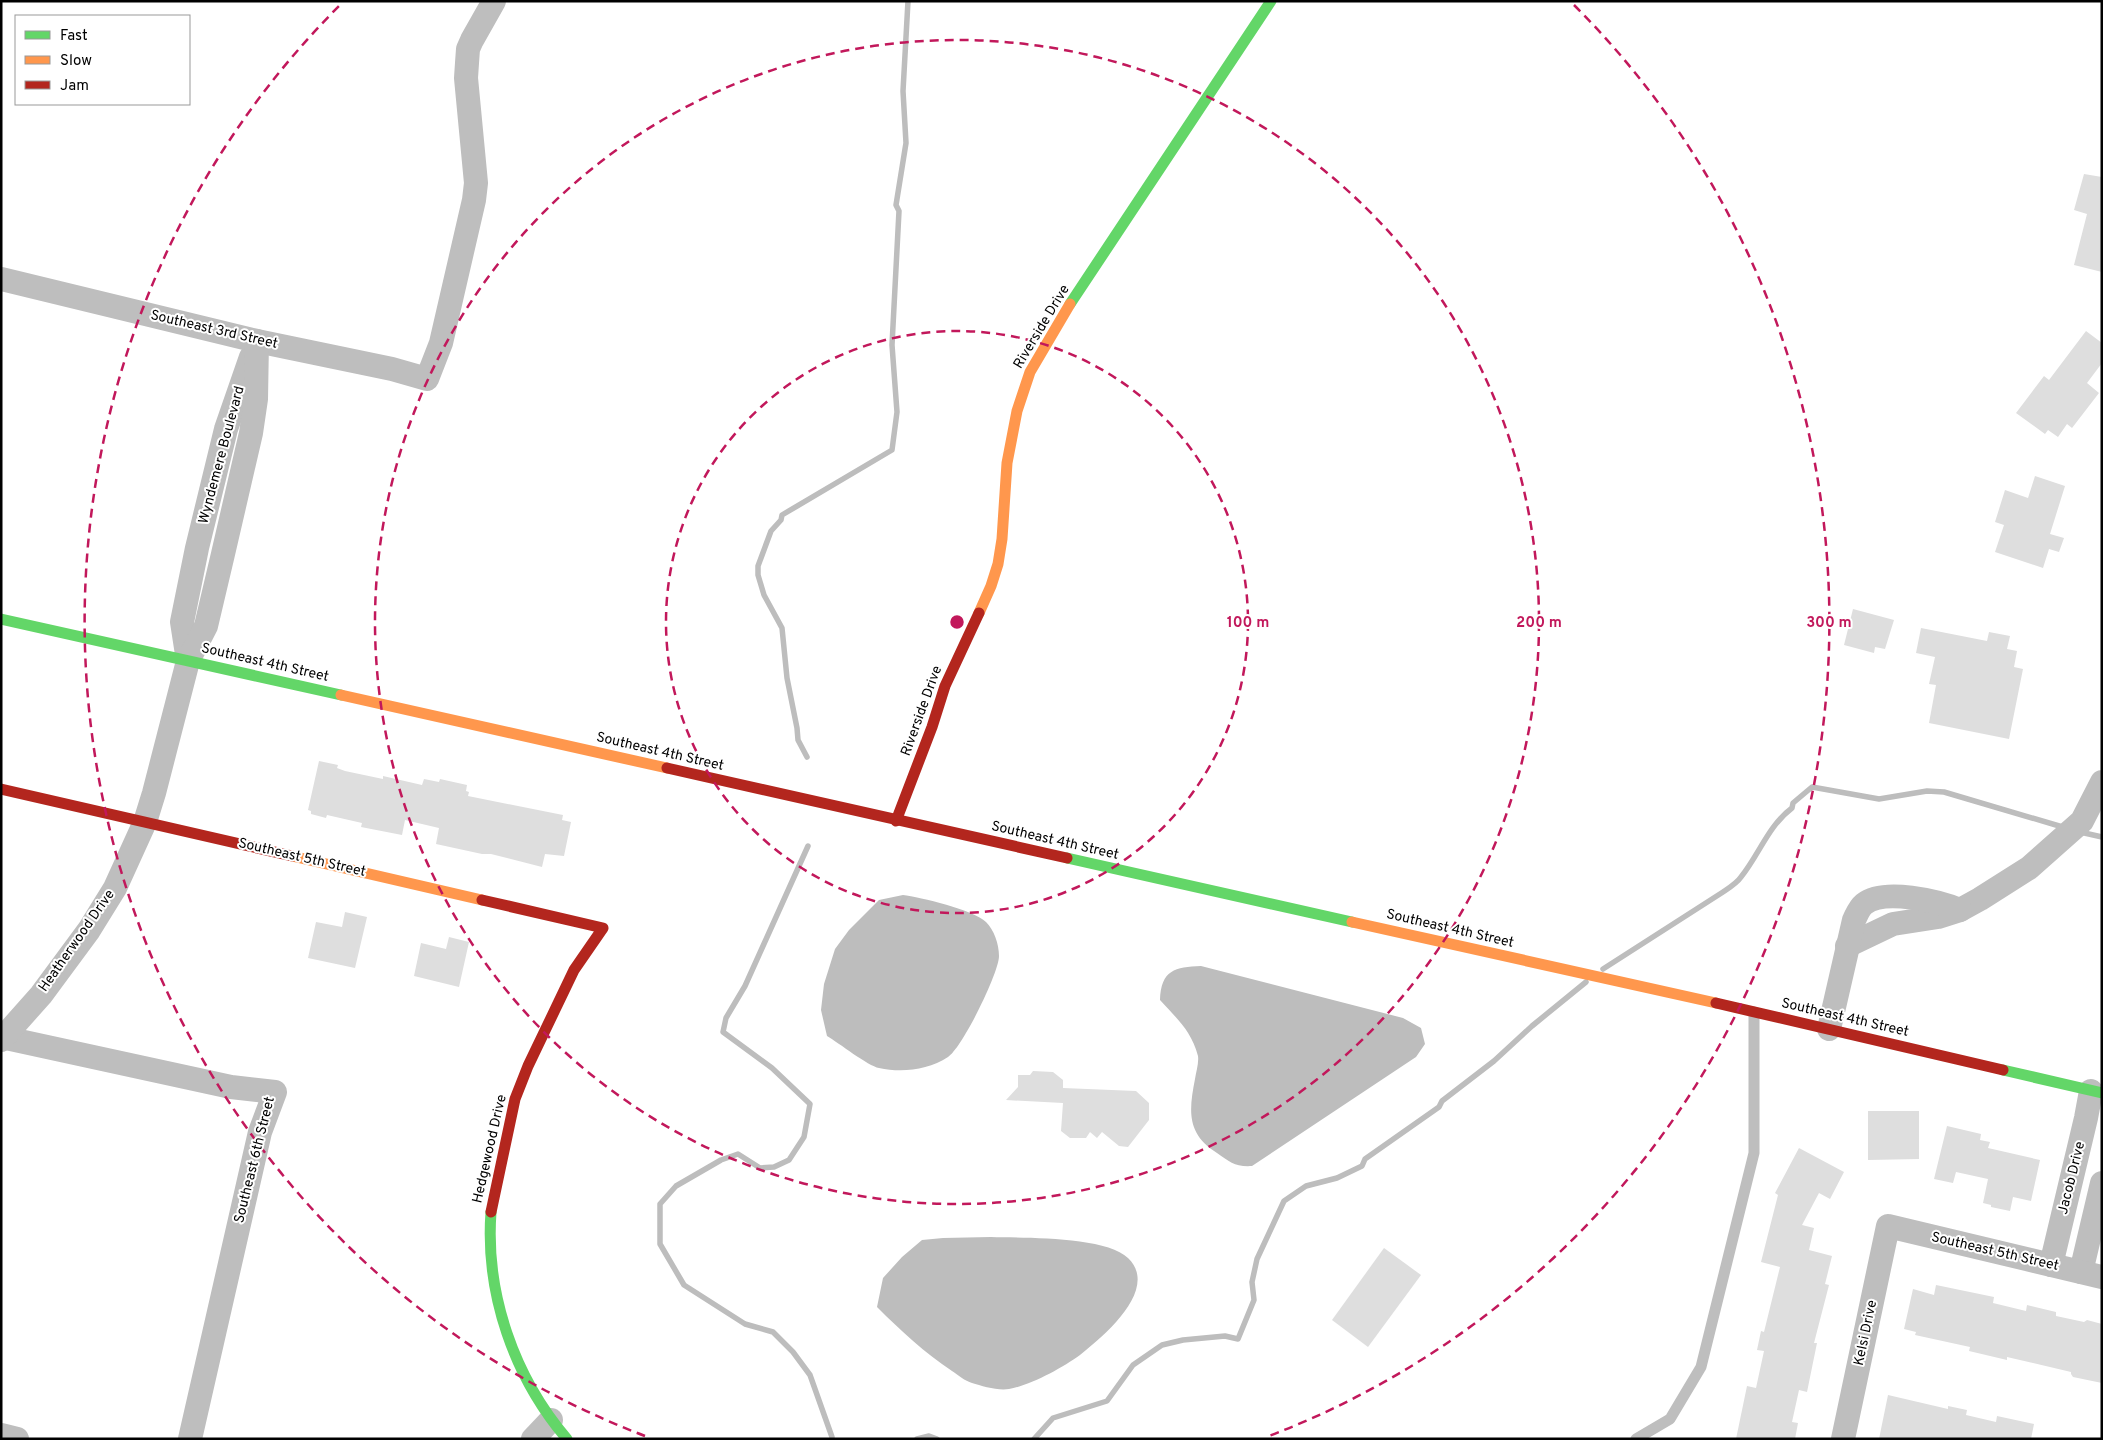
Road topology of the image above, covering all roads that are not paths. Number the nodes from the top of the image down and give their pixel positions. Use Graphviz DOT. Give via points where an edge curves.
graph roads {
  1 [pos="494,1"];
  2 [pos="1271,1"];
  3 [pos="1,279"];
  4 [pos="257,340"];
  5 [pos="1,619"];
  6 [pos="188,660"];
  7 [pos="2102,782"];
  8 [pos="1,789"];
  9 [pos="896,821"];
  10 [pos="144,822"];
  11 [pos="1960,910"];
  12 [pos="603,928"];
  13 [pos="1847,946"];
  14 [pos="1754,1012"];
  15 [pos="1829,1029"];
  16 [pos="2,1038"];
  17 [pos="2096,1092"];
  18 [pos="2102,1183"];
  19 [pos="1888,1226"];
  20 [pos="2051,1265"];
  21 [pos="2092,1275"];
  22 [pos="551,1420"];
  23 [pos="1,1435"];
  24 [pos="17,1439"];
  25 [pos="190,1439"];
  26 [pos="532,1439"];
  27 [pos="567,1439"];
  28 [pos="1636,1439"];
  29 [pos="1843,1439"];
  1 -- 4 [label="street, Southeast 3rd Street" via="468,49 466,78 476,183 474,200 442,343 427,379"];
  2 -- 9 [label="main road, Riverside Drive" via="1058,324 1030,372 1016,410 1011,437 998,564 945,686"];
  3 -- 4 [label="street, Southeast 3rd Street"];
  4 -- 6 [label="street, Wyndemere Boulevard" via="256,399 251,433 206,626"];
  5 -- 6 [label="main road, Southeast 4th Street"];
  6 -- 9 [label="main road, Southeast 4th Street"];
  6 -- 10 [label="street, Heatherwood Drive"];
  7 -- 11 [label="street" via="2082,821 2029,868"];
  8 -- 10 [label="main road, Southeast 5th Street"];
  9 -- 14 [label="main road, Southeast 4th Street"];
  10 -- 12 [label="main road, Southeast 5th Street"];
  10 -- 16 [label="street, Heatherwood Drive" via="115,888 89,930 41,995"];
  11 -- 13 [label="street" via="1893,924"];
  11 -- 13 [label="street" via="1926,898 1873,899 1859,909"];
  12 -- 22 [label="main road, Hedgewood Drive" via="574,970 518,1091 491,1213 494,1282 507,1336 531,1389"];
  13 -- 15 [label="street"];
  14 -- 15 [label="main road, Southeast 4th Street"];
  14 -- 28 [label="lane" via="1754,1153 1700,1367 1670,1419"];
  15 -- 17 [label="main road, Southeast 4th Street"];
  16 -- 25 [label="street, Southeast 6th Street" via="231,1087 275,1092 260,1132"];
  17 -- 20 [label="street, Jacob Drive" via="2086,1118"];
  18 -- 21 [label="street"];
  19 -- 20 [label="street, Southeast 5th Street"];
  19 -- 29 [label="street, Kelsi Drive"];
  20 -- 21 [label="street, Southeast 5th Street"];
  22 -- 26 [label="street"];
  22 -- 27 [label="main road, Hedgewood Drive"];
  23 -- 24 [label="street"];
}
